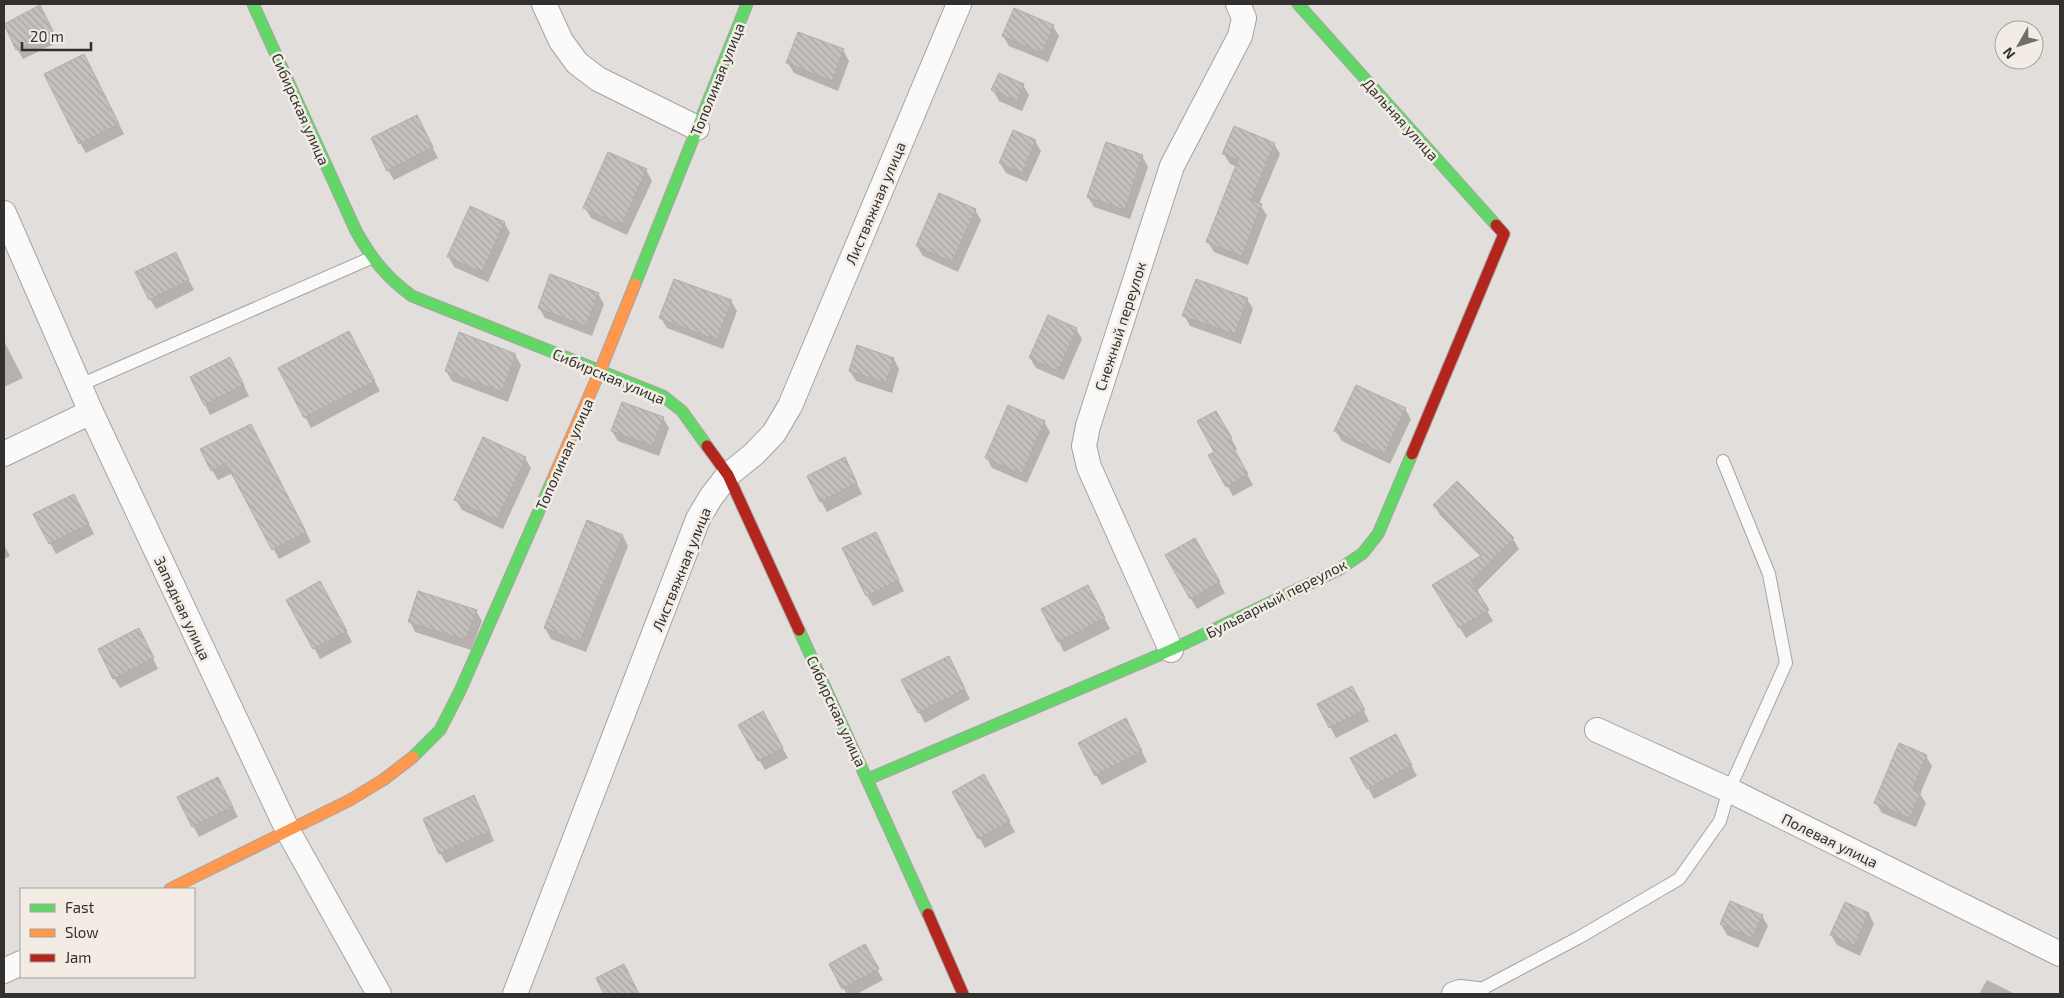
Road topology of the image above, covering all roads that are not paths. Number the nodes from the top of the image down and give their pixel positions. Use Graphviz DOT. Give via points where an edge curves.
graph roads {
  1 [pos="253,4"];
  2 [pos="544,4"];
  3 [pos="747,4"];
  4 [pos="959,4"];
  5 [pos="1238,4"];
  6 [pos="1298,4"];
  7 [pos="697,128"];
  8 [pos="4,213"];
  9 [pos="1504,234"];
  10 [pos="370,258"];
  11 [pos="600,371"];
  12 [pos="80,385"];
  13 [pos="91,412"];
  14 [pos="4,454"];
  15 [pos="1723,461"];
  16 [pos="728,475"];
  17 [pos="1171,650"];
  18 [pos="1597,730"];
  19 [pos="868,779"];
  20 [pos="1729,790"];
  21 [pos="288,831"];
  22 [pos="172,888"];
  23 [pos="2060,954"];
  24 [pos="20,963"];
  25 [pos="4,971"];
  26 [pos="379,994"];
  27 [pos="515,994"];
  28 [pos="963,994"];
  29 [pos="1468,994"];
  1 -- 10 [label="street, Сибирская улица"];
  2 -- 7 [label="street" via="561,41 577,63 598,78"];
  3 -- 7 [label="street, Тополиная улица"];
  4 -- 16 [label="street, Листвяжная улица" via="790,406 774,433"];
  5 -- 17 [label="street, Снежный переулок" via="1244,18 1240,36 1172,166 1084,446 1089,467"];
  6 -- 9 [label="street, Дальняя улица"];
  7 -- 11 [label="street, Тополиная улица"];
  8 -- 12 [label="street, Западная улица"];
  9 -- 17 [label="street, Бульварный переулок" via="1378,534 1362,553 1338,570"];
  10 -- 11 [label="street, Сибирская улица" via="390,281 412,296"];
  10 -- 12 [label="lane"];
  11 -- 16 [label="street, Сибирская улица" via="663,396 682,411"];
  11 -- 21 [label="street, Тополиная улица" via="440,730 409,761 383,780"];
  12 -- 13 [label="street, Западная улица"];
  13 -- 14 [label="street"];
  13 -- 21 [label="street, Западная улица"];
  15 -- 20 [label="lane" via="1769,574 1786,663"];
  16 -- 19 [label="street, Сибирская улица"];
  16 -- 27 [label="street, Листвяжная улица" via="698,519"];
  17 -- 19 [label="street, Бульварный переулок"];
  18 -- 20 [label="street, Полевая улица"];
  19 -- 28 [label="street, Сибирская улица"];
  20 -- 23 [label="street, Полевая улица"];
  20 -- 29 [label="lane" via="1720,821 1679,879 1578,938"];
  21 -- 22 [label="street, Тополиная улица"];
  21 -- 26 [label="street, Западная улица"];
  24 -- 25 [label="street"];
}
